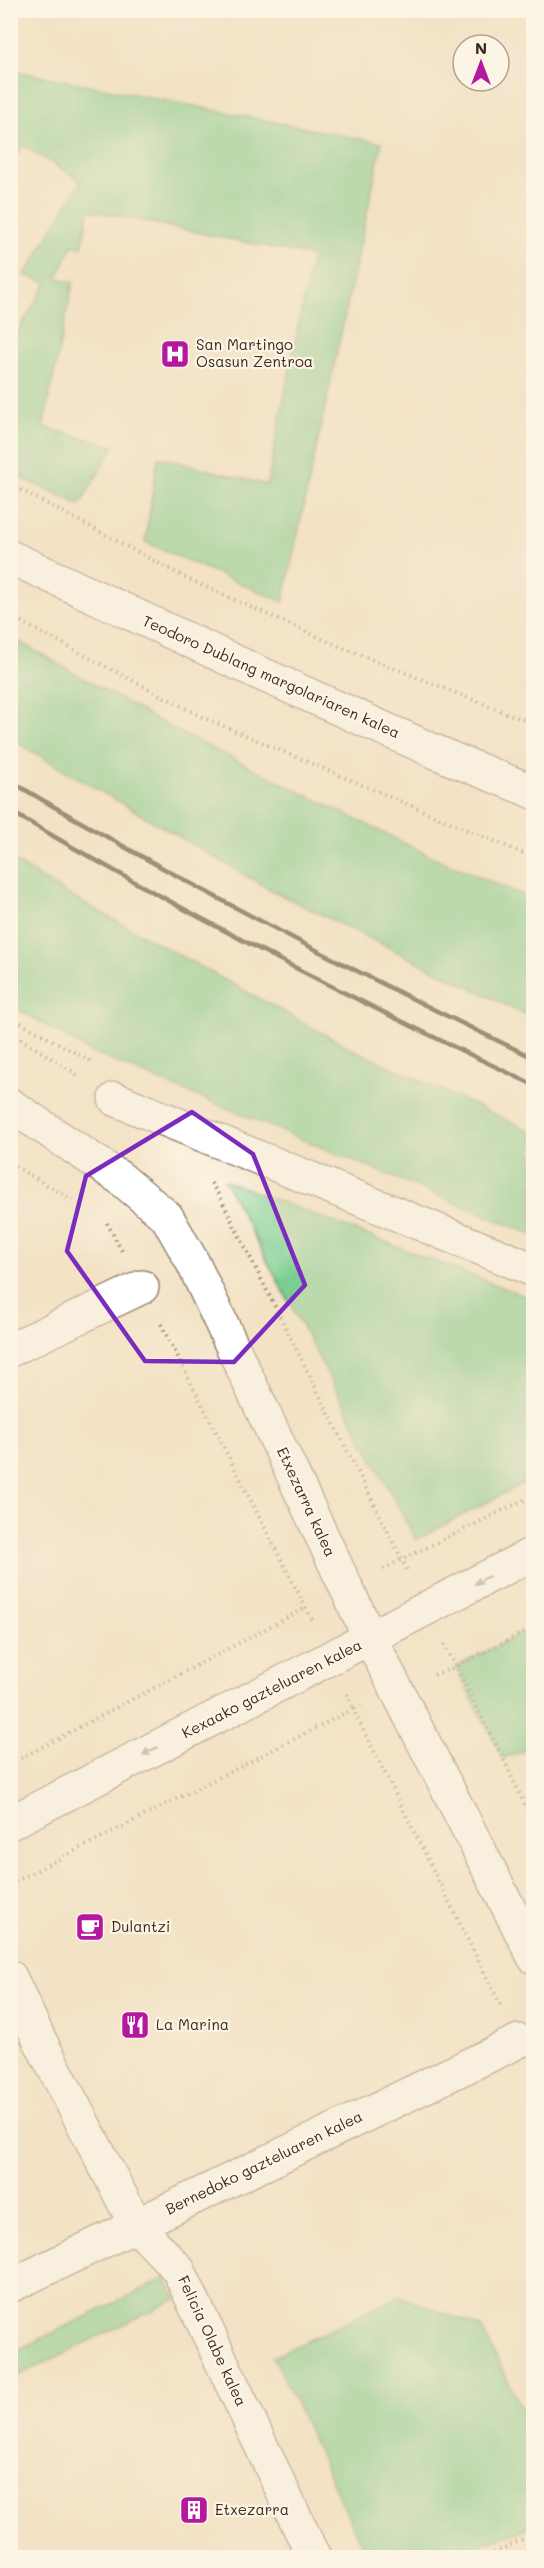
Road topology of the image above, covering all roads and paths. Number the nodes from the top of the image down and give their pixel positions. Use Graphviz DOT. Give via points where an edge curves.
graph roads {
  1 [pos="10,484"];
  2 [pos="10,556"];
  3 [pos="10,616"];
  4 [pos="534,724"];
  5 [pos="534,792"];
  6 [pos="534,858"];
  7 [pos="115,1099"];
  8 [pos="10,1105"];
  9 [pos="10,1163"];
  10 [pos="76,1202"];
  11 [pos="105,1218"];
  12 [pos="534,1270"];
  13 [pos="142,1287"];
  14 [pos="10,1350"];
  15 [pos="534,1495"];
  16 [pos="534,1553"];
  17 [pos="346,1587"];
  18 [pos="534,1627"];
  19 [pos="370,1638"];
  20 [pos="10,1764"];
  21 [pos="10,1823"];
  22 [pos="534,1825"];
  23 [pos="10,1884"];
  24 [pos="534,1957"];
  25 [pos="10,1977"];
  26 [pos="519,2041"];
  27 [pos="136,2225"];
  28 [pos="10,2286"];
  29 [pos="534,2535"];
  30 [pos="314,2558"];
  31 [pos="483,2558"];
  1 -- 4 [label="path" via="190,580 343,648"];
  2 -- 5 [label="street, Teodoro Dublang margolariaren kalea" via="267,677"];
  3 -- 6 [label="path" via="202,717"];
  7 -- 12 [label="street"];
  8 -- 17 [label="street, Etxezarra kalea" via="120,1178 167,1218 193,1263"];
  9 -- 10 [label="path"];
  11 -- 13 [label="path"];
  13 -- 14 [label="street"];
  15 -- 17 [label="path"];
  16 -- 19 [label="street, Kexaako gazteluaren kalea, one-way"];
  17 -- 19 [label="street, Etxezarra kalea"];
  17 -- 20 [label="path"];
  18 -- 22 [label="path" via="456,1667"];
  19 -- 21 [label="street, Kexaako gazteluaren kalea, one-way"];
  19 -- 24 [label="street, Etxezarra kalea"];
  23 -- 26 [label="path" via="353,1709"];
  25 -- 27 [label="street, Felicia Olabe kalea"];
  26 -- 27 [label="street, Bernedoko gazteluaren kalea"];
  27 -- 28 [label="street, Bernedoko gazteluaren kalea"];
  27 -- 30 [label="street, Felicia Olabe kalea" via="178,2268"];
  29 -- 31 [label="path"];
}
